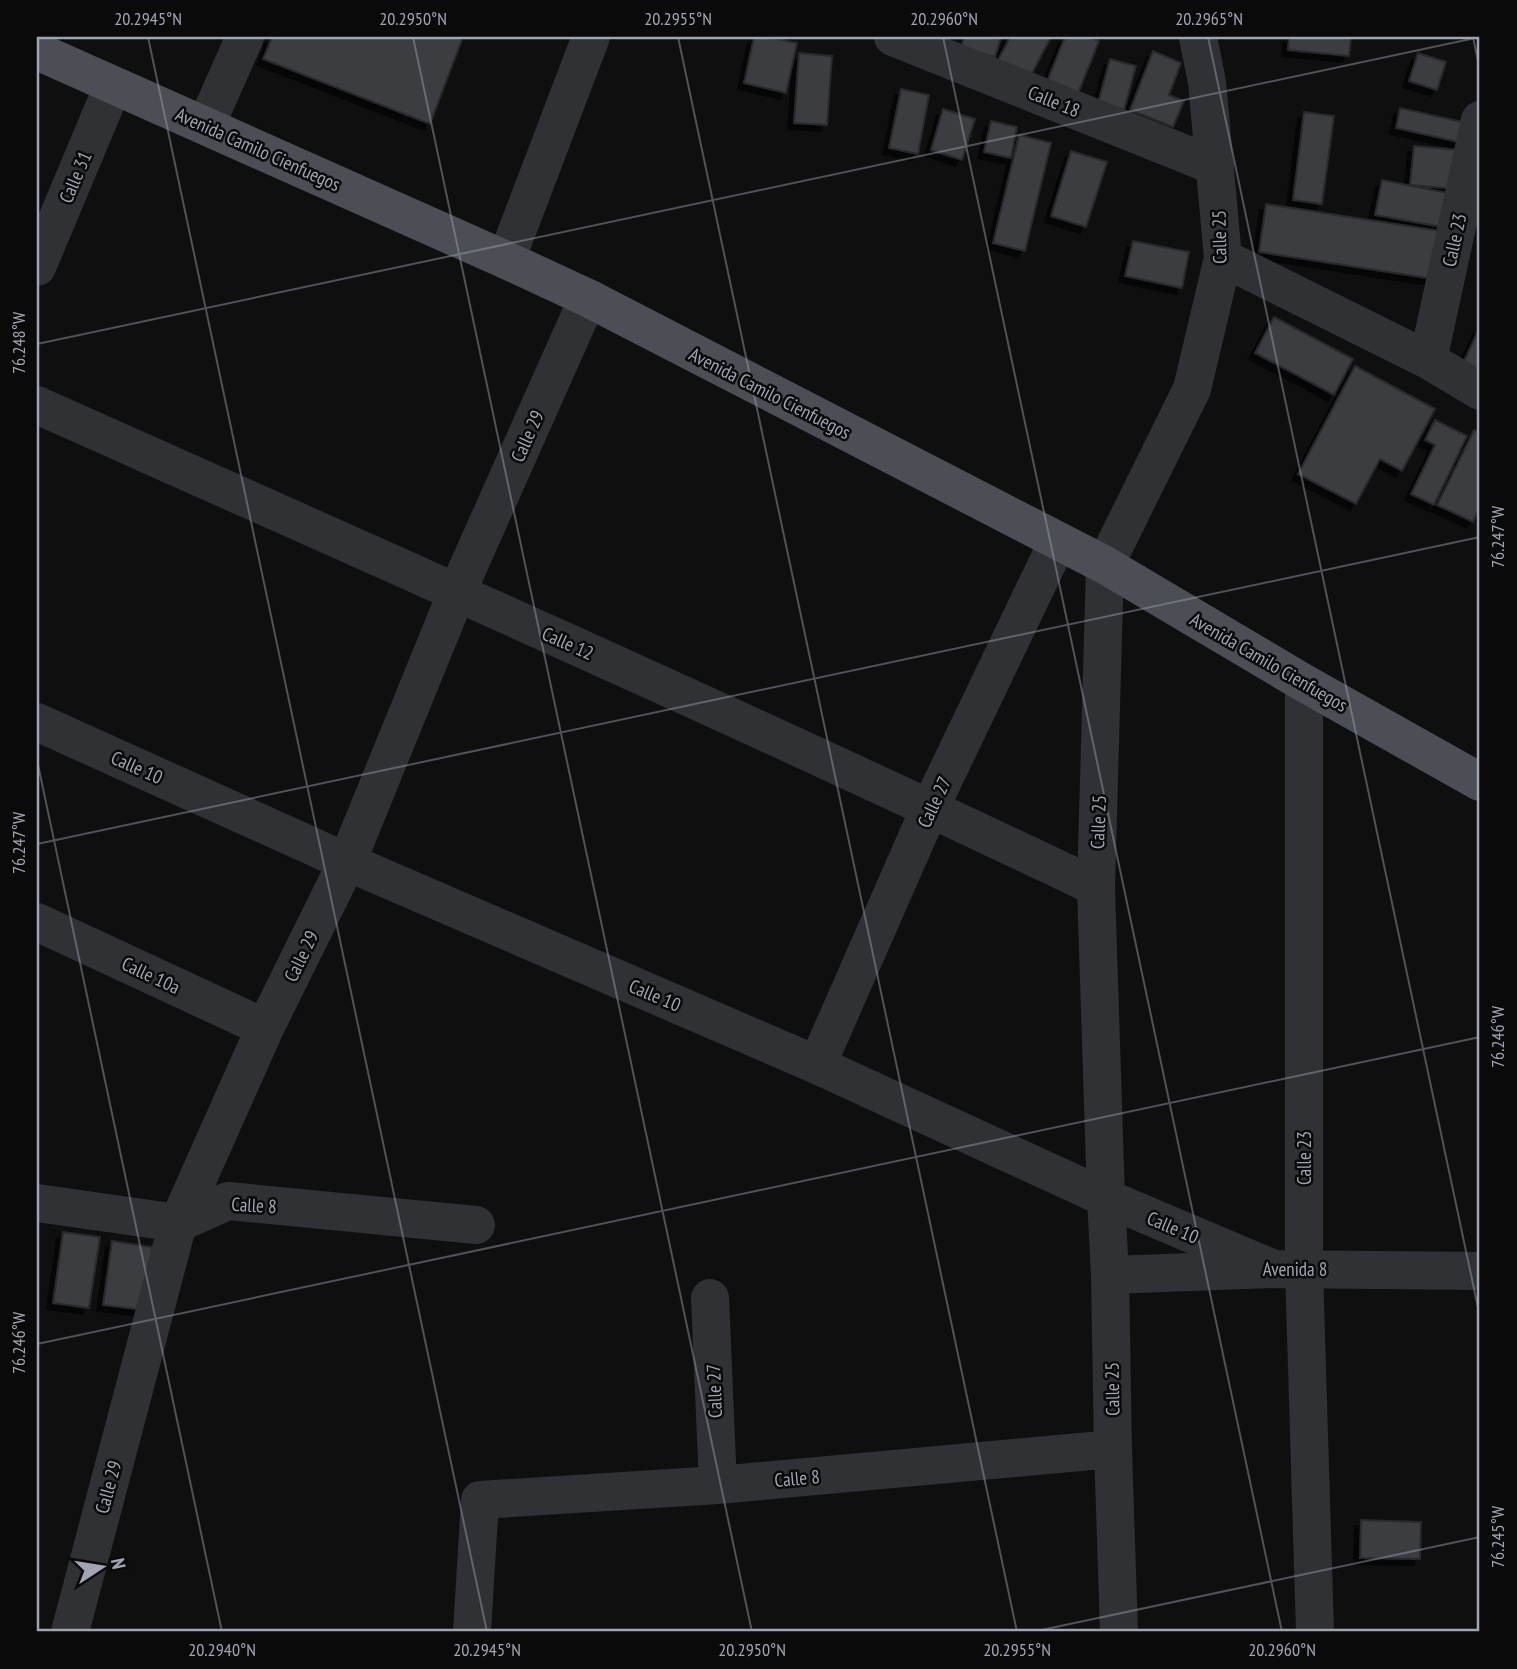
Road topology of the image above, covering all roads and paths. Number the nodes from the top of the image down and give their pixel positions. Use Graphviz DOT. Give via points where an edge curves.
graph roads {
  1 [pos="245,37"];
  2 [pos="591,37"];
  3 [pos="893,37"];
  4 [pos="1198,37"];
  5 [pos="37,51"];
  6 [pos="113,86"];
  7 [pos="1480,120"];
  8 [pos="206,125"];
  9 [pos="1215,166"];
  10 [pos="1223,258"];
  11 [pos="506,260"];
  12 [pos="37,267"];
  13 [pos="588,298"];
  14 [pos="1428,360"];
  15 [pos="1480,391"];
  16 [pos="37,405"];
  17 [pos="1058,541"];
  18 [pos="1105,565"];
  19 [pos="457,592"];
  20 [pos="1304,683"];
  21 [pos="37,722"];
  22 [pos="1480,782"];
  23 [pos="930,808"];
  24 [pos="347,862"];
  25 [pos="1096,887"];
  26 [pos="37,922"];
  27 [pos="265,1028"];
  28 [pos="817,1065"];
  29 [pos="1106,1198"];
  30 [pos="37,1203"];
  31 [pos="178,1223"];
  32 [pos="476,1225"];
  33 [pos="1289,1269"];
  34 [pos="1480,1271"];
  35 [pos="1110,1275"];
  36 [pos="710,1298"];
  37 [pos="1113,1449"];
  38 [pos="718,1485"];
  39 [pos="70,1632"];
  40 [pos="472,1632"];
  41 [pos="1119,1632"];
  42 [pos="1315,1632"];
  1 -- 8 [label="street"];
  2 -- 11 [label="street"];
  3 -- 9 [label="street, Calle 18"];
  4 -- 9 [label="street, Calle 25"];
  5 -- 6 [label="main road, Avenida Camilo Cienfuegos"];
  6 -- 8 [label="main road, Avenida Camilo Cienfuegos"];
  6 -- 12 [label="street, Calle 31"];
  7 -- 14 [label="street, Calle 23"];
  8 -- 11 [label="main road, Avenida Camilo Cienfuegos"];
  9 -- 10 [label="street, Calle 25"];
  10 -- 14 [label="street"];
  10 -- 18 [label="street, Calle 25" via="1192,389"];
  11 -- 13 [label="main road, Avenida Camilo Cienfuegos"];
  13 -- 17 [label="main road, Avenida Camilo Cienfuegos"];
  13 -- 19 [label="street, Calle 29"];
  14 -- 15 [label="street"];
  16 -- 19 [label="street, Calle 12"];
  17 -- 18 [label="main road, Avenida Camilo Cienfuegos"];
  17 -- 23 [label="street, Calle 27"];
  18 -- 20 [label="main road, Avenida Camilo Cienfuegos"];
  18 -- 25 [label="street, Calle 25"];
  19 -- 23 [label="street, Calle 12"];
  19 -- 24 [label="street, Calle 29"];
  20 -- 22 [label="main road, Avenida Camilo Cienfuegos"];
  20 -- 33 [label="street, Calle 23"];
  21 -- 24 [label="street, Calle 10"];
  23 -- 25 [label="street, Calle 12"];
  23 -- 28 [label="street, Calle 27"];
  24 -- 27 [label="street, Calle 29"];
  24 -- 28 [label="street, Calle 10"];
  25 -- 29 [label="street, Calle 25"];
  26 -- 27 [label="street, Calle 10a"];
  27 -- 31 [label="street, Calle 29"];
  28 -- 29 [label="street, Calle 10"];
  29 -- 33 [label="street, Calle 10"];
  29 -- 35 [label="street, Calle 25"];
  30 -- 31 [label="street"];
  31 -- 32 [label="street, Calle 8" via="228,1201"];
  31 -- 39 [label="street, Calle 29"];
  33 -- 34 [label="street, Avenida 8"];
  33 -- 35 [label="street, Avenida 8"];
  33 -- 42 [label="street, Calle 23"];
  35 -- 37 [label="street, Calle 25"];
  36 -- 38 [label="street, Calle 27"];
  37 -- 38 [label="street, Calle 8"];
  37 -- 41 [label="street, Calle 25"];
  38 -- 40 [label="street, Calle 8" via="480,1500"];
}
